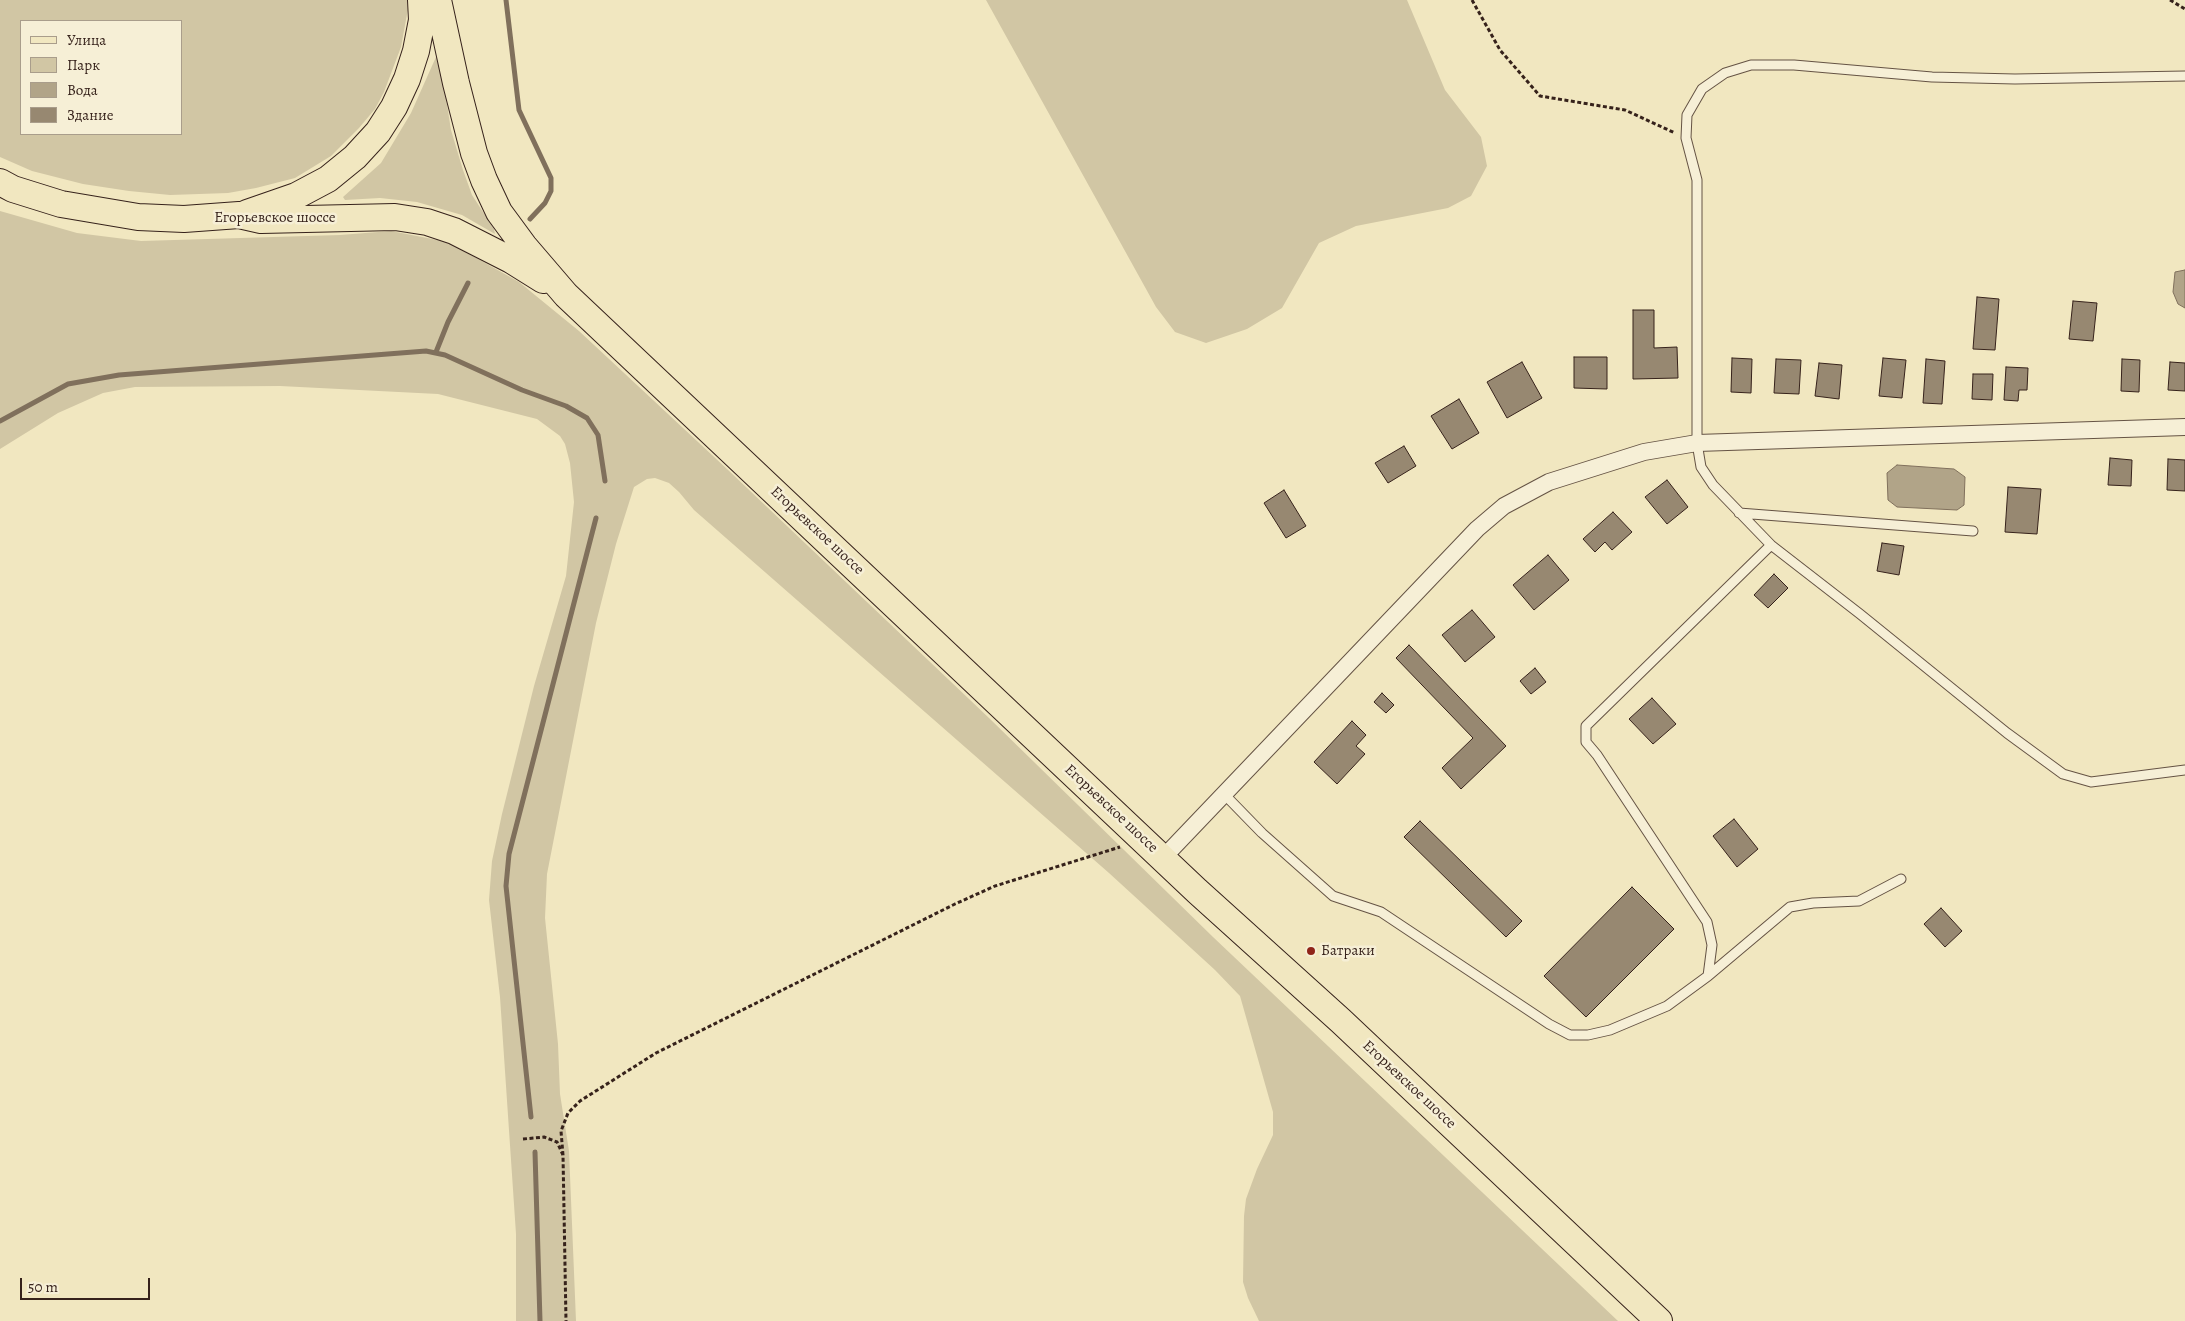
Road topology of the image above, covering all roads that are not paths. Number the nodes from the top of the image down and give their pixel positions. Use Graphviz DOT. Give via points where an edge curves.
graph roads {
  1 [pos="421,0"];
  2 [pos="438,0"];
  3 [pos="2185,76"];
  4 [pos="4,186"];
  5 [pos="239,215"];
  6 [pos="566,296"];
  7 [pos="2185,426"];
  8 [pos="1697,443"];
  9 [pos="1739,513"];
  10 [pos="1973,531"];
  11 [pos="1771,545"];
  12 [pos="2185,770"];
  13 [pos="1224,794"];
  14 [pos="1163,858"];
  15 [pos="1901,879"];
  16 [pos="1708,976"];
  17 [pos="1658,1321"];
  1 -- 5 [label="main road" via="422,20 410,70 394,107 378,132 328,179 296,196"];
  2 -- 6 [label="main road, Егорьевское шоссе" via="474,153 484,180 499,212"];
  3 -- 8 [label="lane" via="2015,79 1750,65 1725,73 1702,89 1687,115 1686,138 1696,180"];
  4 -- 5 [label="main road, Егорьевское шоссе" via="61,204 138,216 184,219"];
  5 -- 6 [label="main road, Егорьевское шоссе" via="260,220 395,217 426,222 454,231 511,260"];
  6 -- 14 [label="main road, Егорьевское шоссе"];
  7 -- 8 [label="street"];
  8 -- 9 [label="lane" via="1701,467"];
  8 -- 13 [label="street" via="1644,452 1549,482 1504,506 1477,529"];
  9 -- 10 [label="lane"];
  9 -- 11 [label="lane"];
  11 -- 12 [label="lane" via="2063,774 2091,782"];
  11 -- 16 [label="lane" via="1586,726 1586,742 1707,922 1712,945"];
  13 -- 14 [label="street"];
  13 -- 16 [label="lane" via="1262,833 1333,896 1381,912 1548,1024 1570,1035 1610,1030 1667,1006"];
  14 -- 17 [label="main road, Егорьевское шоссе" via="1341,1021"];
  15 -- 16 [label="lane" via="1859,901 1813,902 1790,908"];
}
